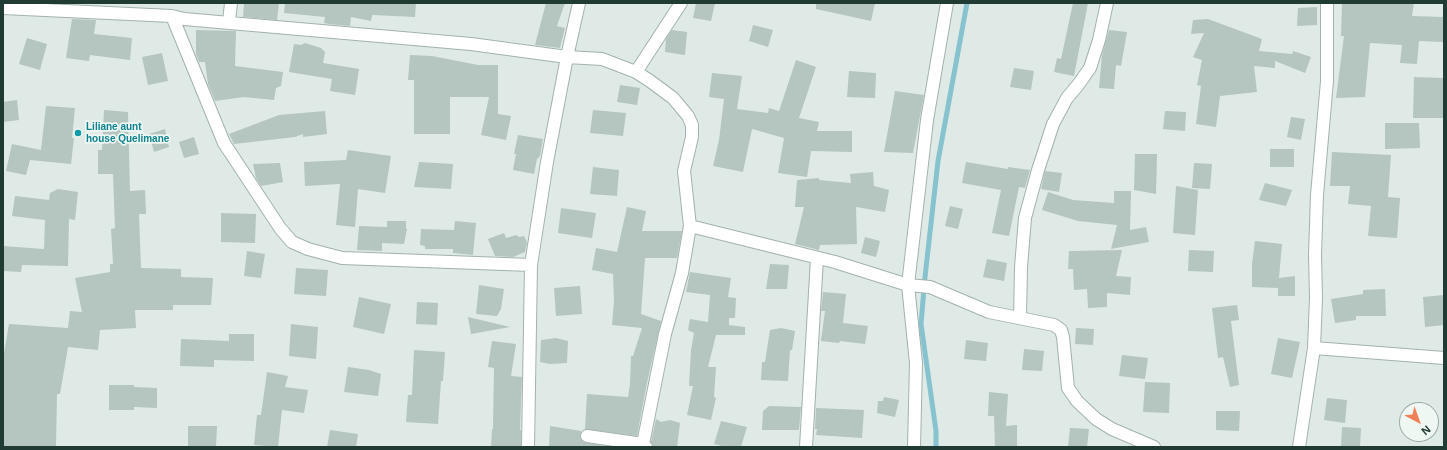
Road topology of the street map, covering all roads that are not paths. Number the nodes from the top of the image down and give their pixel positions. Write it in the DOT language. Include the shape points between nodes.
graph roads {
  1 [pos="231,3"];
  2 [pos="579,3"];
  3 [pos="681,3"];
  4 [pos="947,3"];
  5 [pos="1106,3"];
  6 [pos="1328,3"];
  7 [pos="3,8"];
  8 [pos="172,16"];
  9 [pos="229,22"];
  10 [pos="567,57"];
  11 [pos="636,72"];
  12 [pos="690,226"];
  13 [pos="817,258"];
  14 [pos="531,265"];
  15 [pos="912,286"];
  16 [pos="1020,318"];
  17 [pos="1314,348"];
  18 [pos="1444,358"];
  19 [pos="587,436"];
  20 [pos="645,445"];
  21 [pos="528,447"];
  22 [pos="806,447"];
  23 [pos="914,447"];
  24 [pos="1154,447"];
  25 [pos="1299,447"];
  1 -- 9 [label="street"];
  2 -- 10 [label="street"];
  3 -- 11 [label="street"];
  4 -- 15 [label="street" via="927,120"];
  5 -- 16 [label="street" via="1099,40 1090,68 1067,98 1053,124 1038,170 1026,218 1021,267"];
  6 -- 17 [label="street" via="1327,81 1317,195"];
  7 -- 8 [label="street"];
  8 -- 9 [label="street" via="184,20"];
  8 -- 14 [label="street" via="224,142 280,228 292,242 342,258"];
  9 -- 10 [label="street" via="471,44"];
  10 -- 11 [label="street" via="602,58"];
  10 -- 14 [label="street"];
  11 -- 12 [label="street" via="673,98 692,125 692,137 684,171"];
  12 -- 13 [label="street"];
  12 -- 20 [label="street" via="682,273 665,334"];
  13 -- 15 [label="street"];
  13 -- 22 [label="street"];
  14 -- 21 [label="street"];
  15 -- 16 [label="street" via="930,287 989,312"];
  15 -- 23 [label="street" via="916,363"];
  16 -- 24 [label="street" via="1054,325 1061,330 1068,388 1077,401 1096,419 1112,429"];
  17 -- 18 [label="street"];
  17 -- 25 [label="street"];
  19 -- 20 [label="street"];
}
